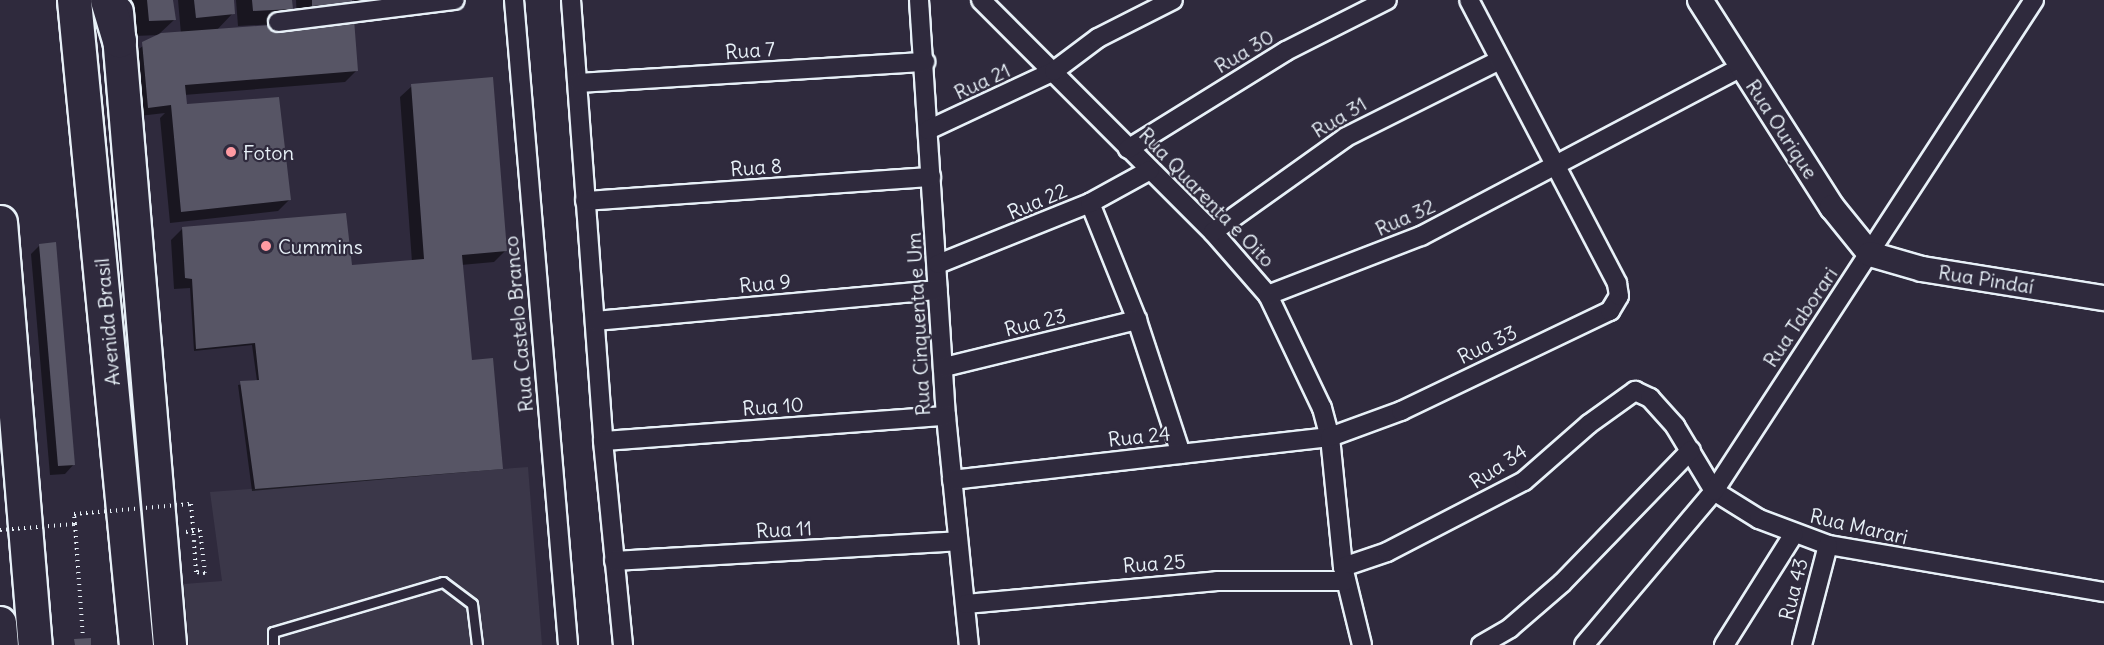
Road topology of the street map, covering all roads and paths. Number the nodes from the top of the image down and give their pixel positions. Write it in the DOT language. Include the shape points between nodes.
graph roads {
  1 [pos="74,0"];
  2 [pos="107,0"];
  3 [pos="116,0"];
  4 [pos="455,0"];
  5 [pos="514,0"];
  6 [pos="571,0"];
  7 [pos="919,0"];
  8 [pos="981,0"];
  9 [pos="1173,0"];
  10 [pos="1387,0"];
  11 [pos="1469,0"];
  12 [pos="1700,0"];
  13 [pos="2034,0"];
  14 [pos="278,22"];
  15 [pos="119,40"];
  16 [pos="1500,60"];
  17 [pos="925,62"];
  18 [pos="1742,67"];
  19 [pos="1054,71"];
  20 [pos="579,83"];
  21 [pos="928,130"];
  22 [pos="1128,148"];
  23 [pos="1555,168"];
  24 [pos="1150,170"];
  25 [pos="931,177"];
  26 [pos="585,201"];
  27 [pos="1090,203"];
  28 [pos="0,222"];
  29 [pos="1213,232"];
  30 [pos="1870,255"];
  31 [pos="938,264"];
  32 [pos="938,290"];
  33 [pos="1268,295"];
  34 [pos="2104,298"];
  35 [pos="1137,320"];
  36 [pos="596,321"];
  37 [pos="944,367"];
  38 [pos="1659,407"];
  39 [pos="946,416"];
  40 [pos="1330,437"];
  41 [pos="603,441"];
  42 [pos="1691,450"];
  43 [pos="1181,454"];
  44 [pos="952,480"];
  45 [pos="1714,491"];
  46 [pos="75,524"];
  47 [pos="0,530"];
  48 [pos="1794,534"];
  49 [pos="957,541"];
  50 [pos="1828,545"];
  51 [pos="162,550"];
  52 [pos="614,561"];
  53 [pos="1345,574"];
  54 [pos="2104,592"];
  55 [pos="966,604"];
  56 [pos="0,623"];
  57 [pos="83,638"];
  58 [pos="2,645"];
  59 [pos="36,645"];
  60 [pos="136,645"];
  61 [pos="170,645"];
  62 [pos="273,645"];
  63 [pos="477,645"];
  64 [pos="568,645"];
  65 [pos="623,645"];
  66 [pos="969,645"];
  67 [pos="1362,645"];
  68 [pos="1481,645"];
  69 [pos="1584,645"];
  70 [pos="1724,645"];
  71 [pos="1802,645"];
  1 -- 60 [label="highway, Avenida Brasil"];
  2 -- 15 [label="highway"];
  3 -- 15 [label="highway, Avenida Brasil"];
  4 -- 14 [label="street"];
  5 -- 64 [label="street, Rua Castelo Branco"];
  6 -- 20 [label="street"];
  7 -- 17 [label="street, Rua Cinquenta e Um"];
  8 -- 19 [label="street, Rua Quarenta e Oito"];
  9 -- 19 [label="street, Rua 21" via="1098,38"];
  10 -- 22 [label="street, Rua 30" via="1286,51"];
  11 -- 16 [label="street"];
  12 -- 18 [label="street, Rua Ourique"];
  13 -- 30 [label="street, Rua Taborari"];
  15 -- 51 [label="highway, Avenida Brasil"];
  16 -- 23 [label="street"];
  16 -- 29 [label="street, Rua 31" via="1346,137"];
  17 -- 20 [label="street, Rua 7"];
  17 -- 21 [label="street, Rua Cinquenta e Um"];
  18 -- 23 [label="street, Rua 32"];
  18 -- 30 [label="street, Rua Ourique" via="1832,207"];
  19 -- 21 [label="street, Rua 21"];
  19 -- 22 [label="street, Rua Quarenta e Oito"];
  20 -- 26 [label="street"];
  21 -- 25 [label="street, Rua Cinquenta e Um"];
  22 -- 24 [label="street, Rua Quarenta e Oito"];
  23 -- 33 [label="street, Rua 32" via="1421,236"];
  23 -- 40 [label="street, Rua 33" via="1606,260 1620,296 1610,311 1401,411"];
  24 -- 27 [label="street, Rua 22"];
  24 -- 29 [label="street, Rua Quarenta e Oito"];
  25 -- 26 [label="street, Rua 8"];
  25 -- 31 [label="street, Rua Cinquenta e Um"];
  26 -- 36 [label="street"];
  27 -- 31 [label="street, Rua 22"];
  27 -- 35 [label="street"];
  28 -- 59 [label="highway"];
  29 -- 33 [label="street, Rua Quarenta e Oito"];
  30 -- 34 [label="street, Rua Pindaí" via="1922,269"];
  30 -- 45 [label="street, Rua Taborari"];
  31 -- 32 [label="street, Rua Cinquenta e Um"];
  32 -- 36 [label="street, Rua 9"];
  32 -- 37 [label="street, Rua Cinquenta e Um"];
  33 -- 40 [label="street, Rua Quarenta e Oito" via="1322,408"];
  35 -- 37 [label="street, Rua 23"];
  35 -- 43 [label="street"];
  36 -- 41 [label="street"];
  37 -- 39 [label="street, Rua Cinquenta e Um"];
  38 -- 42 [label="street, Rua Marari"];
  38 -- 53 [label="street, Rua 34" via="1642,392 1635,391 1589,424 1524,481"];
  39 -- 41 [label="street, Rua 10"];
  39 -- 44 [label="street, Rua Cinquenta e Um"];
  40 -- 43 [label="street, Rua 24"];
  40 -- 53 [label="street, Rua Quarenta e Oito"];
  41 -- 52 [label="street"];
  42 -- 45 [label="street, Rua Marari"];
  42 -- 68 [label="street" via="1562,583 1510,628"];
  43 -- 44 [label="street, Rua 24"];
  44 -- 49 [label="street, Rua Cinquenta e Um"];
  45 -- 48 [label="street, Rua Marari" via="1759,519"];
  45 -- 69 [label="street, Rua Taborari"];
  46 -- 47 [label="path, bridge"];
  46 -- 51 [label="path, bridge" via="74,514 191,504 194,541 196,572 205,573 200,530 182,532 182,548"];
  46 -- 57 [label="path"];
  48 -- 50 [label="street, Rua Marari"];
  48 -- 70 [label="street"];
  49 -- 52 [label="street, Rua 11"];
  49 -- 55 [label="street, Rua Cinquenta e Um"];
  50 -- 54 [label="street, Rua Marari"];
  50 -- 71 [label="street, Rua 43"];
  51 -- 61 [label="highway, Avenida Brasil"];
  52 -- 65 [label="street"];
  53 -- 55 [label="street, Rua 25" via="1217,581"];
  53 -- 67 [label="street, Rua Quarenta e Oito"];
  55 -- 66 [label="street, Rua Cinquenta e Um"];
  56 -- 58 [label="highway"];
  62 -- 63 [label="lane" via="273,632 443,582 472,604"];
}
